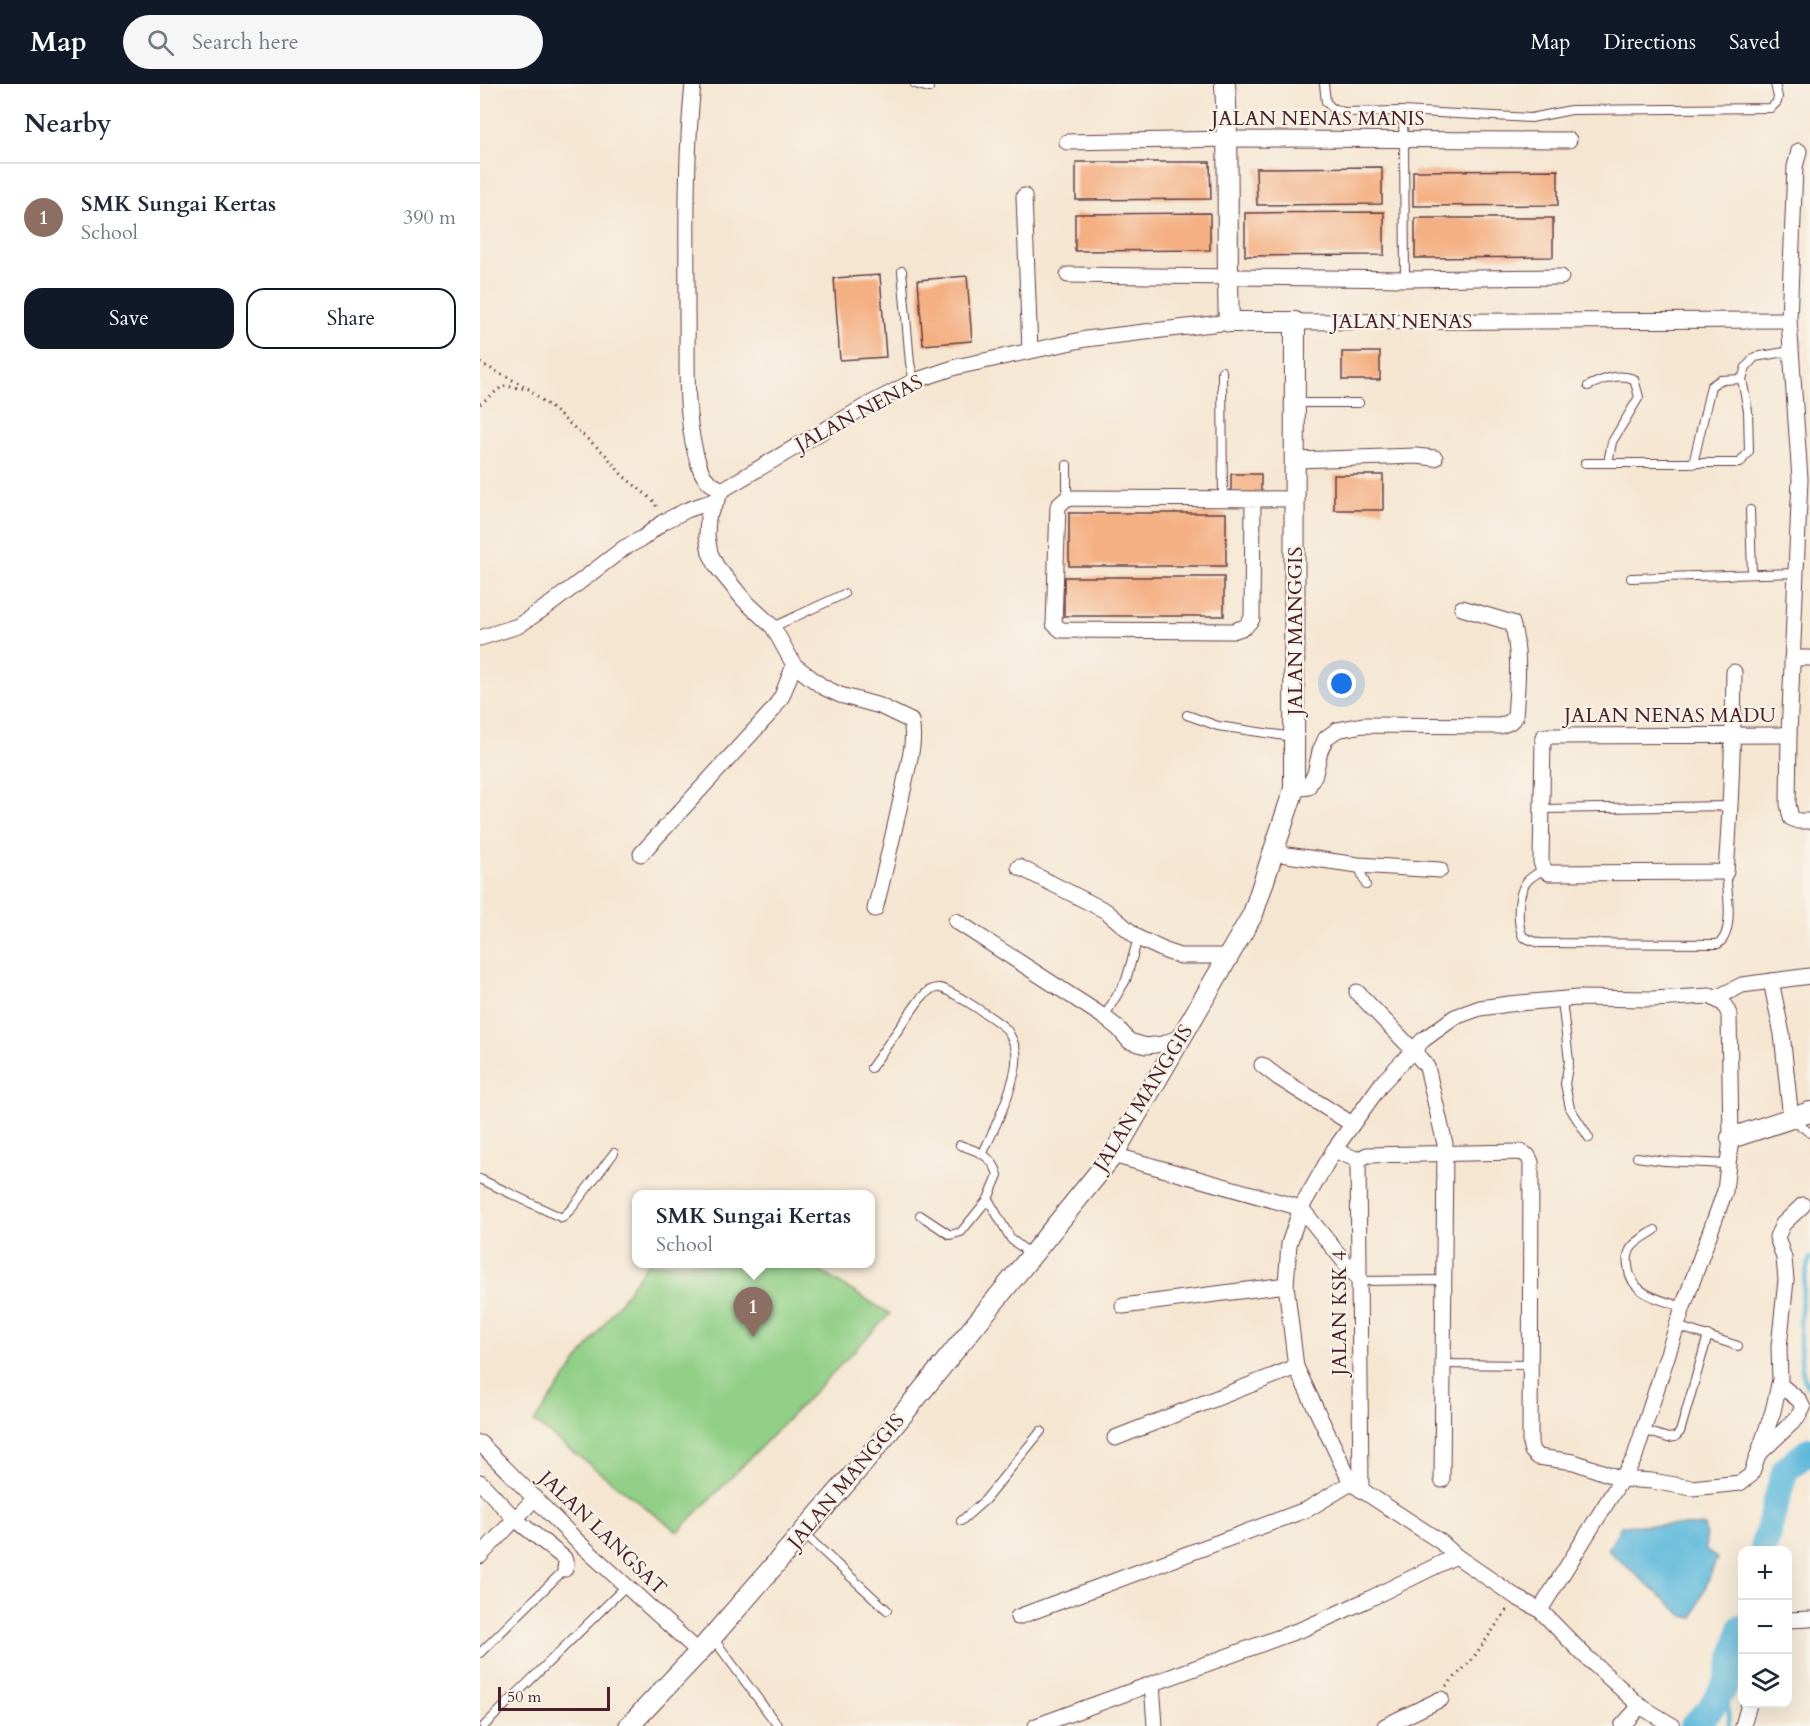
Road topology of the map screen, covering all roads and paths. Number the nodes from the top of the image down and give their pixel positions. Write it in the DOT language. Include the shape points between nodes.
graph roads {
  1 [pos="693,84"];
  2 [pos="915,84"];
  3 [pos="1225,84"];
  4 [pos="1324,84"];
  5 [pos="1775,84"];
  6 [pos="929,88"];
  7 [pos="1402,111"];
  8 [pos="1229,139"];
  9 [pos="1404,139"];
  10 [pos="1569,140"];
  11 [pos="1067,142"];
  12 [pos="1799,151"];
  13 [pos="1024,196"];
  14 [pos="902,271"];
  15 [pos="1068,275"];
  16 [pos="1227,277"];
  17 [pos="1561,277"];
  18 [pos="1405,279"];
  19 [pos="1789,320"];
  20 [pos="1229,322"];
  21 [pos="1295,322"];
  22 [pos="1030,351"];
  23 [pos="1791,351"];
  24 [pos="480,363"];
  25 [pos="1222,371"];
  26 [pos="1742,379"];
  27 [pos="914,381"];
  28 [pos="1588,386"];
  29 [pos="529,389"];
  30 [pos="1296,403"];
  31 [pos="1359,403"];
  32 [pos="480,404"];
  33 [pos="1435,458"];
  34 [pos="1296,460"];
  35 [pos="1585,463"];
  36 [pos="1608,463"];
  37 [pos="1693,464"];
  38 [pos="1067,465"];
  39 [pos="719,495"];
  40 [pos="1067,498"];
  41 [pos="1223,499"];
  42 [pos="1253,499"];
  43 [pos="1296,499"];
  44 [pos="1750,510"];
  45 [pos="657,527"];
  46 [pos="1796,573"];
  47 [pos="1752,574"];
  48 [pos="1630,578"];
  49 [pos="844,594"];
  50 [pos="1462,608"];
  51 [pos="773,627"];
  52 [pos="480,638"];
  53 [pos="1792,658"];
  54 [pos="1810,658"];
  55 [pos="794,665"];
  56 [pos="1734,672"];
  57 [pos="1187,716"];
  58 [pos="1789,735"];
  59 [pos="1733,736"];
  60 [pos="1294,737"];
  61 [pos="1294,789"];
  62 [pos="1730,806"];
  63 [pos="1542,809"];
  64 [pos="1810,821"];
  65 [pos="1273,853"];
  66 [pos="641,854"];
  67 [pos="1358,865"];
  68 [pos="1019,867"];
  69 [pos="1544,869"];
  70 [pos="1440,870"];
  71 [pos="1726,872"];
  72 [pos="1366,885"];
  73 [pos="875,909"];
  74 [pos="956,921"];
  75 [pos="1138,938"];
  76 [pos="1228,956"];
  77 [pos="1810,976"];
  78 [pos="1771,981"];
  79 [pos="1357,992"];
  80 [pos="1716,998"];
  81 [pos="1562,1000"];
  82 [pos="1104,1017"];
  83 [pos="1182,1036"];
  84 [pos="1413,1050"];
  85 [pos="1262,1065"];
  86 [pos="871,1068"];
  87 [pos="1810,1112"];
  88 [pos="1791,1119"];
  89 [pos="1352,1124"];
  90 [pos="1810,1133"];
  91 [pos="1588,1138"];
  92 [pos="1731,1138"];
  93 [pos="960,1145"];
  94 [pos="1334,1150"];
  95 [pos="614,1153"];
  96 [pos="983,1153"];
  97 [pos="1444,1154"];
  98 [pos="1113,1155"];
  99 [pos="1637,1156"];
  100 [pos="1358,1160"];
  101 [pos="1726,1164"];
  102 [pos="480,1179"];
  103 [pos="988,1199"];
  104 [pos="1803,1205"];
  105 [pos="1301,1208"];
  106 [pos="920,1215"];
  107 [pos="1655,1230"];
  108 [pos="1031,1255"];
  109 [pos="1444,1280"];
  110 [pos="1360,1281"];
  111 [pos="1286,1285"];
  112 [pos="1123,1305"];
  113 [pos="1683,1307"];
  114 [pos="1677,1326"];
  115 [pos="1708,1335"];
  116 [pos="1738,1346"];
  117 [pos="1443,1364"];
  118 [pos="1530,1365"];
  119 [pos="1296,1367"];
  120 [pos="1779,1384"];
  121 [pos="1643,1430"];
  122 [pos="1041,1431"];
  123 [pos="1115,1438"];
  124 [pos="480,1443"];
  125 [pos="1759,1453"];
  126 [pos="1622,1479"];
  127 [pos="1442,1480"];
  128 [pos="480,1482"];
  129 [pos="1356,1487"];
  130 [pos="535,1498"];
  131 [pos="515,1519"];
  132 [pos="961,1521"];
  133 [pos="803,1533"];
  134 [pos="480,1556"];
  135 [pos="1456,1556"];
  136 [pos="565,1569"];
  137 [pos="627,1586"];
  138 [pos="1516,1597"];
  139 [pos="887,1610"];
  140 [pos="1540,1610"];
  141 [pos="1018,1617"];
  142 [pos="1810,1619"];
  143 [pos="1792,1620"];
  144 [pos="712,1637"];
  145 [pos="699,1652"];
  146 [pos="480,1653"];
  147 [pos="1152,1684"];
  148 [pos="1441,1699"];
  149 [pos="1646,1708"];
  150 [pos="1748,1708"];
  151 [pos="484,1726"];
  152 [pos="630,1726"];
  153 [pos="778,1726"];
  154 [pos="1036,1726"];
  155 [pos="1155,1726"];
  156 [pos="1385,1726"];
  157 [pos="1622,1726"];
  158 [pos="1672,1726"];
  159 [pos="1743,1726"];
  1 -- 39 [label="street" via="686,208 687,378 700,471"];
  2 -- 6 [label="lane"];
  3 -- 8 [label="street"];
  4 -- 7 [label="lane" via="1326,102 1332,108 1344,112"];
  5 -- 7 [label="lane" via="1778,97 1771,108 1571,110 1531,118"];
  7 -- 9 [label="lane"];
  8 -- 9 [label="street, JALAN NENAS MANIS"];
  8 -- 11 [label="street, JALAN NENAS MANIS"];
  8 -- 16 [label="street"];
  9 -- 10 [label="street, JALAN NENAS MANIS"];
  9 -- 18 [label="lane"];
  12 -- 19 [label="street" via="1795,167"];
  13 -- 22 [label="street"];
  14 -- 27 [label="lane"];
  15 -- 16 [label="street"];
  16 -- 18 [label="street"];
  16 -- 20 [label="street"];
  17 -- 18 [label="street"];
  19 -- 21 [label="street, JALAN NENAS"];
  19 -- 23 [label="street"];
  20 -- 21 [label="street, JALAN NENAS"];
  20 -- 22 [label="street, JALAN NENAS" via="1086,339"];
  21 -- 30 [label="street, JALAN MANGGIS"];
  22 -- 27 [label="street, JALAN NENAS"];
  23 -- 26 [label="lane" via="1755,357"];
  23 -- 46 [label="street" via="1800,479"];
  24 -- 29 [label="path"];
  25 -- 41 [label="lane"];
  26 -- 37 [label="lane" via="1720,380 1711,386"];
  26 -- 37 [label="lane" via="1749,451 1740,463"];
  27 -- 39 [label="street, JALAN NENAS"];
  28 -- 36 [label="lane" via="1625,376 1634,379 1639,397 1612,442"];
  29 -- 32 [label="path" via="503,386"];
  29 -- 45 [label="path" via="655,502"];
  30 -- 31 [label="lane"];
  30 -- 34 [label="street, JALAN MANGGIS"];
  33 -- 34 [label="street"];
  34 -- 43 [label="street, JALAN MANGGIS"];
  35 -- 36 [label="lane"];
  36 -- 37 [label="lane"];
  38 -- 40 [label="lane"];
  39 -- 45 [label="street, JALAN NENAS"];
  39 -- 51 [label="street" via="708,517 707,536 713,560 744,600"];
  40 -- 41 [label="street"];
  40 -- 42 [label="street" via="1058,506 1056,628 1206,633 1233,631 1245,627 1252,619"];
  41 -- 42 [label="street"];
  42 -- 43 [label="street"];
  43 -- 60 [label="street, JALAN MANGGIS"];
  44 -- 47 [label="lane"];
  45 -- 52 [label="street, JALAN NENAS" via="518,626"];
  46 -- 47 [label="lane"];
  46 -- 53 [label="street"];
  47 -- 48 [label="lane"];
  49 -- 51 [label="lane"];
  50 -- 61 [label="street" via="1512,623 1518,662 1515,717 1500,726 1362,725 1337,730 1326,738 1308,787"];
  51 -- 55 [label="street"];
  53 -- 54 [label="street"];
  53 -- 58 [label="street"];
  55 -- 66 [label="street" via="774,710"];
  55 -- 73 [label="street" via="823,687 911,721 911,755"];
  56 -- 59 [label="street"];
  57 -- 60 [label="lane" via="1218,726"];
  58 -- 59 [label="street, JALAN NENAS MADU"];
  58 -- 64 [label="street" via="1789,813 1798,821"];
  59 -- 62 [label="street"];
  59 -- 63 [label="street, JALAN NENAS MADU" via="1543,737"];
  60 -- 61 [label="street, JALAN MANGGIS"];
  61 -- 65 [label="street, JALAN MANGGIS"];
  62 -- 63 [label="lane"];
  62 -- 71 [label="street"];
  63 -- 69 [label="street, JALAN NENAS MADU"];
  65 -- 67 [label="street"];
  65 -- 76 [label="street, JALAN MANGGIS" via="1253,914"];
  67 -- 70 [label="street"];
  67 -- 72 [label="lane"];
  68 -- 75 [label="street" via="1106,911"];
  69 -- 71 [label="street" via="1550,873"];
  69 -- 71 [label="lane" via="1529,879 1520,896 1519,930 1523,937 1539,943 1718,944 1728,930"];
  74 -- 82 [label="street"];
  75 -- 76 [label="street" via="1180,956"];
  75 -- 82 [label="lane" via="1126,980"];
  76 -- 83 [label="street, JALAN MANGGIS"];
  77 -- 78 [label="street"];
  78 -- 80 [label="street" via="1742,985"];
  78 -- 88 [label="street" via="1782,1034"];
  79 -- 84 [label="street"];
  80 -- 81 [label="street"];
  80 -- 92 [label="street" via="1728,1014"];
  81 -- 84 [label="street" via="1480,1008 1455,1017"];
  81 -- 91 [label="lane" via="1569,1061 1565,1084 1570,1108"];
  82 -- 83 [label="street" via="1129,1041 1146,1046"];
  83 -- 98 [label="street, JALAN MANGGIS"];
  84 -- 89 [label="street"];
  84 -- 97 [label="street" via="1427,1067"];
  85 -- 89 [label="street"];
  86 -- 96 [label="lane" via="930,990 941,988 991,1018 1007,1031 1016,1050 1016,1063 1004,1107"];
  87 -- 88 [label="street"];
  88 -- 90 [label="lane"];
  88 -- 92 [label="street"];
  89 -- 94 [label="street"];
  92 -- 101 [label="street"];
  93 -- 96 [label="lane"];
  94 -- 100 [label="street"];
  94 -- 105 [label="street"];
  95 -- 102 [label="lane" via="562,1218"];
  96 -- 103 [label="lane" via="998,1175"];
  97 -- 100 [label="street" via="1367,1155"];
  97 -- 109 [label="street"];
  97 -- 118 [label="street" via="1521,1152 1531,1162"];
  98 -- 105 [label="street"];
  98 -- 108 [label="street, JALAN MANGGIS"];
  99 -- 101 [label="lane"];
  100 -- 110 [label="street, JALAN KSK 4"];
  101 -- 113 [label="street" via="1725,1191"];
  103 -- 106 [label="lane" via="955,1235"];
  103 -- 108 [label="lane" via="1011,1239"];
  104 -- 120 [label="street" via="1783,1224 1777,1237 1786,1280"];
  105 -- 110 [label="street"];
  105 -- 111 [label="street" via="1289,1244"];
  107 -- 113 [label="lane" via="1632,1246 1627,1259 1628,1273 1644,1294"];
  108 -- 133 [label="street, JALAN MANGGIS"];
  109 -- 110 [label="lane"];
  109 -- 117 [label="street"];
  110 -- 129 [label="street, JALAN KSK 4"];
  111 -- 112 [label="street"];
  111 -- 119 [label="street"];
  113 -- 114 [label="street"];
  114 -- 115 [label="lane"];
  114 -- 121 [label="street"];
  115 -- 116 [label="lane"];
  115 -- 121 [label="lane" via="1680,1432 1668,1438"];
  117 -- 118 [label="lane"];
  117 -- 127 [label="street"];
  118 -- 126 [label="street" via="1532,1451 1538,1457 1574,1462"];
  119 -- 123 [label="street"];
  119 -- 129 [label="street"];
  120 -- 125 [label="street"];
  120 -- 125 [label="street" via="1803,1408"];
  121 -- 126 [label="street" via="1634,1459"];
  122 -- 132 [label="lane" via="985,1500"];
  124 -- 130 [label="street, JALAN LANGSAT"];
  125 -- 126 [label="street" via="1751,1475 1740,1483 1692,1488"];
  126 -- 140 [label="street"];
  128 -- 131 [label="street"];
  129 -- 135 [label="street" via="1441,1542"];
  129 -- 141 [label="street" via="1308,1509"];
  130 -- 131 [label="street"];
  130 -- 137 [label="street, JALAN LANGSAT"];
  131 -- 134 [label="street"];
  131 -- 136 [label="street" via="564,1558"];
  133 -- 139 [label="lane"];
  133 -- 144 [label="street, JALAN MANGGIS"];
  135 -- 138 [label="street"];
  135 -- 147 [label="street" via="1305,1628"];
  136 -- 146 [label="lane"];
  137 -- 145 [label="street, JALAN LANGSAT"];
  137 -- 151 [label="lane"];
  138 -- 140 [label="street"];
  138 -- 148 [label="path" via="1471,1661 1446,1685"];
  140 -- 149 [label="street" via="1582,1653"];
  142 -- 143 [label="street"];
  144 -- 145 [label="street, JALAN MANGGIS"];
  144 -- 153 [label="lane"];
  145 -- 152 [label="street, JALAN MANGGIS"];
  147 -- 154 [label="street"];
  147 -- 155 [label="street"];
  148 -- 156 [label="street"];
  149 -- 157 [label="street"];
  149 -- 158 [label="street"];
  150 -- 159 [label="street"];
}
